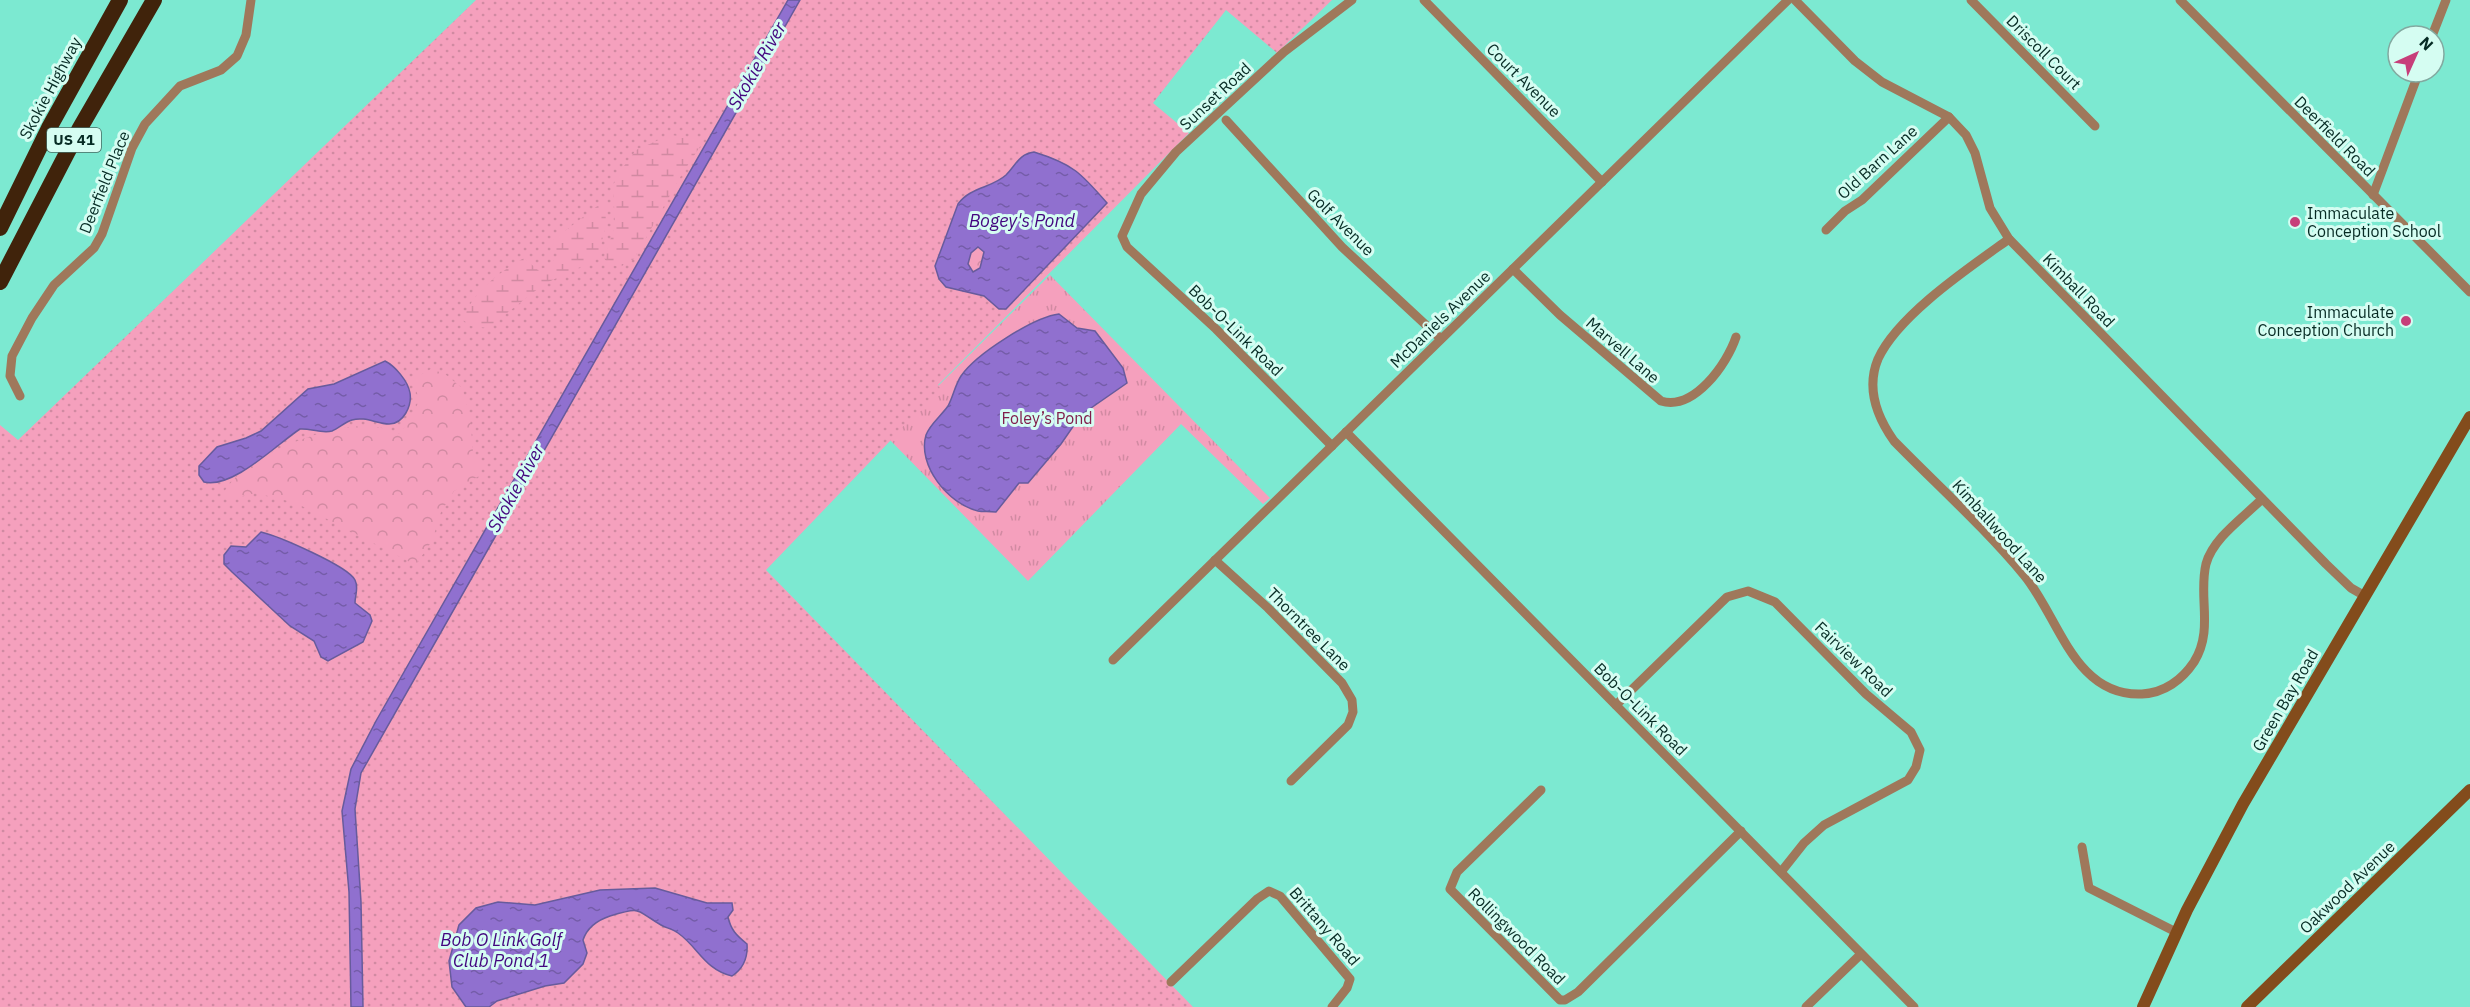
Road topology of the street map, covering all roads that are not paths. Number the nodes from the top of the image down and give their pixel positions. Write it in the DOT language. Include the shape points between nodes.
graph roads {
  1 [pos="120,0"];
  2 [pos="154,0"];
  3 [pos="251,0"];
  4 [pos="1352,0"];
  5 [pos="1424,0"];
  6 [pos="1788,0"];
  7 [pos="1795,0"];
  8 [pos="1971,0"];
  9 [pos="2180,0"];
  10 [pos="2446,0"];
  11 [pos="2437,24"];
  12 [pos="2415,84"];
  13 [pos="1949,117"];
  14 [pos="1226,120"];
  15 [pos="2095,126"];
  16 [pos="1602,182"];
  17 [pos="2373,195"];
  18 [pos="0,228"];
  19 [pos="1826,230"];
  20 [pos="1122,236"];
  21 [pos="2009,239"];
  22 [pos="1513,269"];
  23 [pos="0,282"];
  24 [pos="2470,292"];
  25 [pos="1736,337"];
  26 [pos="1441,339"];
  27 [pos="20,396"];
  28 [pos="2470,417"];
  29 [pos="1346,432"];
  30 [pos="1332,446"];
  31 [pos="2262,499"];
  32 [pos="1215,560"];
  33 [pos="2366,596"];
  34 [pos="1113,660"];
  35 [pos="1616,705"];
  36 [pos="1291,782"];
  37 [pos="1541,790"];
  38 [pos="2470,790"];
  39 [pos="1741,831"];
  40 [pos="2082,847"];
  41 [pos="1781,872"];
  42 [pos="2176,932"];
  43 [pos="1861,954"];
  44 [pos="1171,982"];
  45 [pos="1332,1007"];
  46 [pos="1806,1007"];
  47 [pos="1914,1007"];
  48 [pos="2143,1007"];
  49 [pos="2247,1007"];
  1 -- 18 [label="highway, Skokie Highway / US 41" via="49,128"];
  2 -- 23 [label="highway, US 41" via="80,128"];
  3 -- 27 [label="street, Deerfield Place" via="246,35 237,56 221,70 180,86 138,135 102,234 94,248 54,285 12,356 10,376"];
  4 -- 20 [label="street, Sunset Road" via="1284,52 1176,152 1141,194"];
  5 -- 16 [label="street, Court Avenue"];
  6 -- 16 [label="street, McDaniels Avenue"];
  7 -- 13 [label="street, Kimball Road" via="1855,61 1882,82"];
  8 -- 15 [label="street, Driscoll Court"];
  9 -- 17 [label="street, Deerfield Road"];
  10 -- 11 [label="street"];
  12 -- 17 [label="street"];
  13 -- 19 [label="street, Old Barn Lane"];
  13 -- 21 [label="street, Kimball Road" via="1976,153 1990,208"];
  14 -- 26 [label="street, Golf Avenue" via="1342,247"];
  16 -- 22 [label="street, McDaniels Avenue"];
  17 -- 24 [label="street, Deerfield Road"];
  20 -- 30 [label="street, Bob-O-Link Road" via="1127,248 1216,329"];
  21 -- 31 [label="street, Kimball Road"];
  21 -- 31 [label="street, Kimballwood Lane" via="1933,297 1891,339 1875,369 1875,405 1881,423 1894,441 2024,575 2091,677 2119,691 2137,694 2169,687 2182,677 2194,662 2205,635 2205,573 2211,552"];
  22 -- 25 [label="street, Marvell Lane" via="1560,315 1661,401 1676,403 1691,397 1722,367"];
  22 -- 26 [label="street, McDaniels Avenue"];
  26 -- 29 [label="street, McDaniels Avenue"];
  28 -- 33 [label="main road, Green Bay Road"];
  29 -- 30 [label="street, McDaniels Avenue"];
  29 -- 35 [label="street, Bob-O-Link Road"];
  30 -- 32 [label="street, McDaniels Avenue"];
  31 -- 33 [label="street, Kimball Road" via="2351,588"];
  32 -- 34 [label="street, McDaniels Avenue"];
  32 -- 36 [label="street, Thorntree Lane" via="1349,691 1353,712 1348,725"];
  33 -- 42 [label="main road, Green Bay Road" via="2243,804"];
  35 -- 39 [label="street, Bob-O-Link Road"];
  35 -- 41 [label="street, Fairview Road" via="1727,597 1748,591 1775,602 1866,694 1911,732 1919,758 1908,780 1824,825"];
  37 -- 39 [label="street, Rollingwood Road" via="1457,872 1450,889 1560,1000 1578,992"];
  38 -- 49 [label="main road, Oakwood Avenue"];
  39 -- 41 [label="street, Bob-O-Link Road"];
  40 -- 42 [label="street" via="2089,888"];
  41 -- 43 [label="street, Bob-O-Link Road"];
  42 -- 48 [label="main road, Green Bay Road"];
  43 -- 46 [label="street"];
  43 -- 47 [label="street, Bob-O-Link Road"];
  44 -- 45 [label="street, Brittany Road" via="1257,898 1269,891 1280,896 1350,979"];
}
